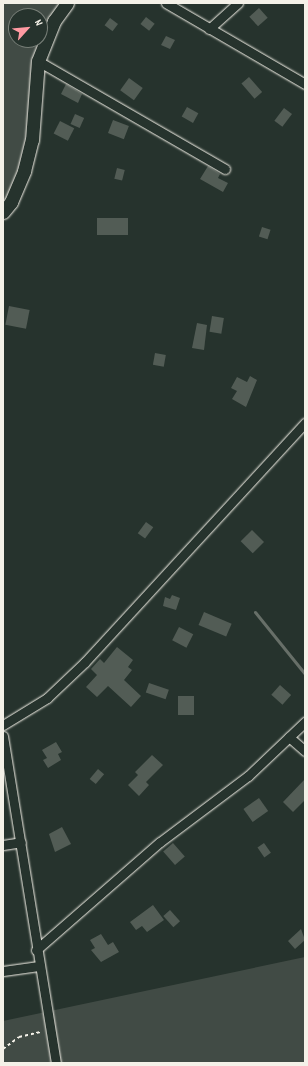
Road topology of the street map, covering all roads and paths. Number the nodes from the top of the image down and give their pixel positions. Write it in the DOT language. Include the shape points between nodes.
graph roads {
  1 [pos="67,3"];
  2 [pos="166,3"];
  3 [pos="238,3"];
  4 [pos="209,29"];
  5 [pos="38,61"];
  6 [pos="305,84"];
  7 [pos="225,169"];
  8 [pos="3,212"];
  9 [pos="305,423"];
  10 [pos="305,722"];
  11 [pos="3,725"];
  12 [pos="3,736"];
  13 [pos="289,737"];
  14 [pos="305,751"];
  15 [pos="22,842"];
  16 [pos="3,845"];
  17 [pos="36,950"];
  18 [pos="39,966"];
  19 [pos="3,971"];
  20 [pos="50,1030"];
  21 [pos="3,1049"];
  22 [pos="56,1063"];
  1 -- 5 [label="main road" via="54,21"];
  2 -- 4 [label="street"];
  3 -- 4 [label="street"];
  4 -- 6 [label="street"];
  5 -- 7 [label="street"];
  5 -- 8 [label="main road" via="32,140 24,171"];
  9 -- 11 [label="street" via="85,662 47,698"];
  10 -- 13 [label="street"];
  12 -- 15 [label="street"];
  13 -- 14 [label="street"];
  13 -- 17 [label="street" via="248,776 160,842"];
  15 -- 16 [label="street"];
  15 -- 17 [label="street"];
  17 -- 18 [label="street"];
  18 -- 19 [label="street"];
  18 -- 20 [label="street"];
  20 -- 21 [label="path" via="19,1037"];
  20 -- 22 [label="street"];
}
